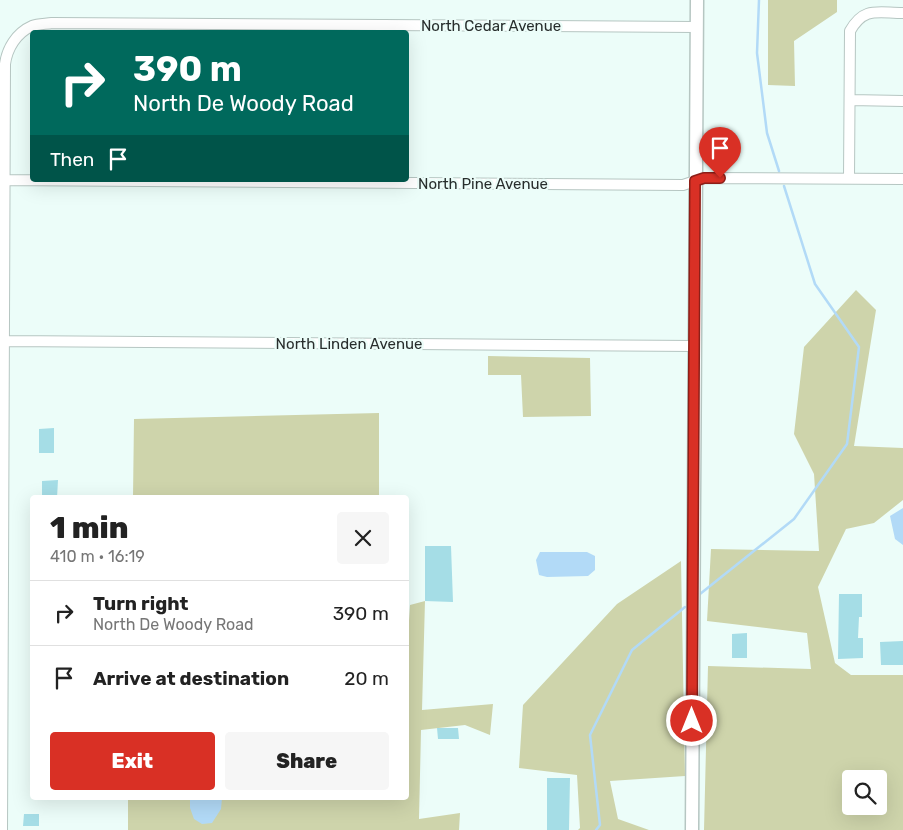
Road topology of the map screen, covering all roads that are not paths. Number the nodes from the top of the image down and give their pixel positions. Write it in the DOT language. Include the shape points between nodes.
graph roads {
  1 [pos="697,0"];
  2 [pos="903,12"];
  3 [pos="696,26"];
  4 [pos="850,100"];
  5 [pos="903,101"];
  6 [pos="849,178"];
  7 [pos="903,179"];
  8 [pos="2,180"];
  9 [pos="30,180"];
  10 [pos="695,181"];
  11 [pos="274,182"];
  12 [pos="4,341"];
  13 [pos="694,346"];
  14 [pos="2,830"];
  15 [pos="692,830"];
  1 -- 3 [label="street"];
  2 -- 4 [label="street" via="866,13 857,19 850,31"];
  3 -- 8 [label="street, North Cedar Avenue" via="33,26 19,36 6,54"];
  3 -- 10 [label="street"];
  4 -- 5 [label="street"];
  4 -- 6 [label="street"];
  6 -- 7 [label="street, North Pine Avenue"];
  6 -- 10 [label="street, North Pine Avenue" via="704,178"];
  8 -- 9 [label="street, North Pine Avenue"];
  8 -- 12 [label="street"];
  10 -- 11 [label="street, North Pine Avenue" via="683,185"];
  10 -- 13 [label="street"];
  12 -- 13 [label="street, North Linden Avenue"];
  12 -- 14 [label="street"];
  13 -- 15 [label="street"];
}
